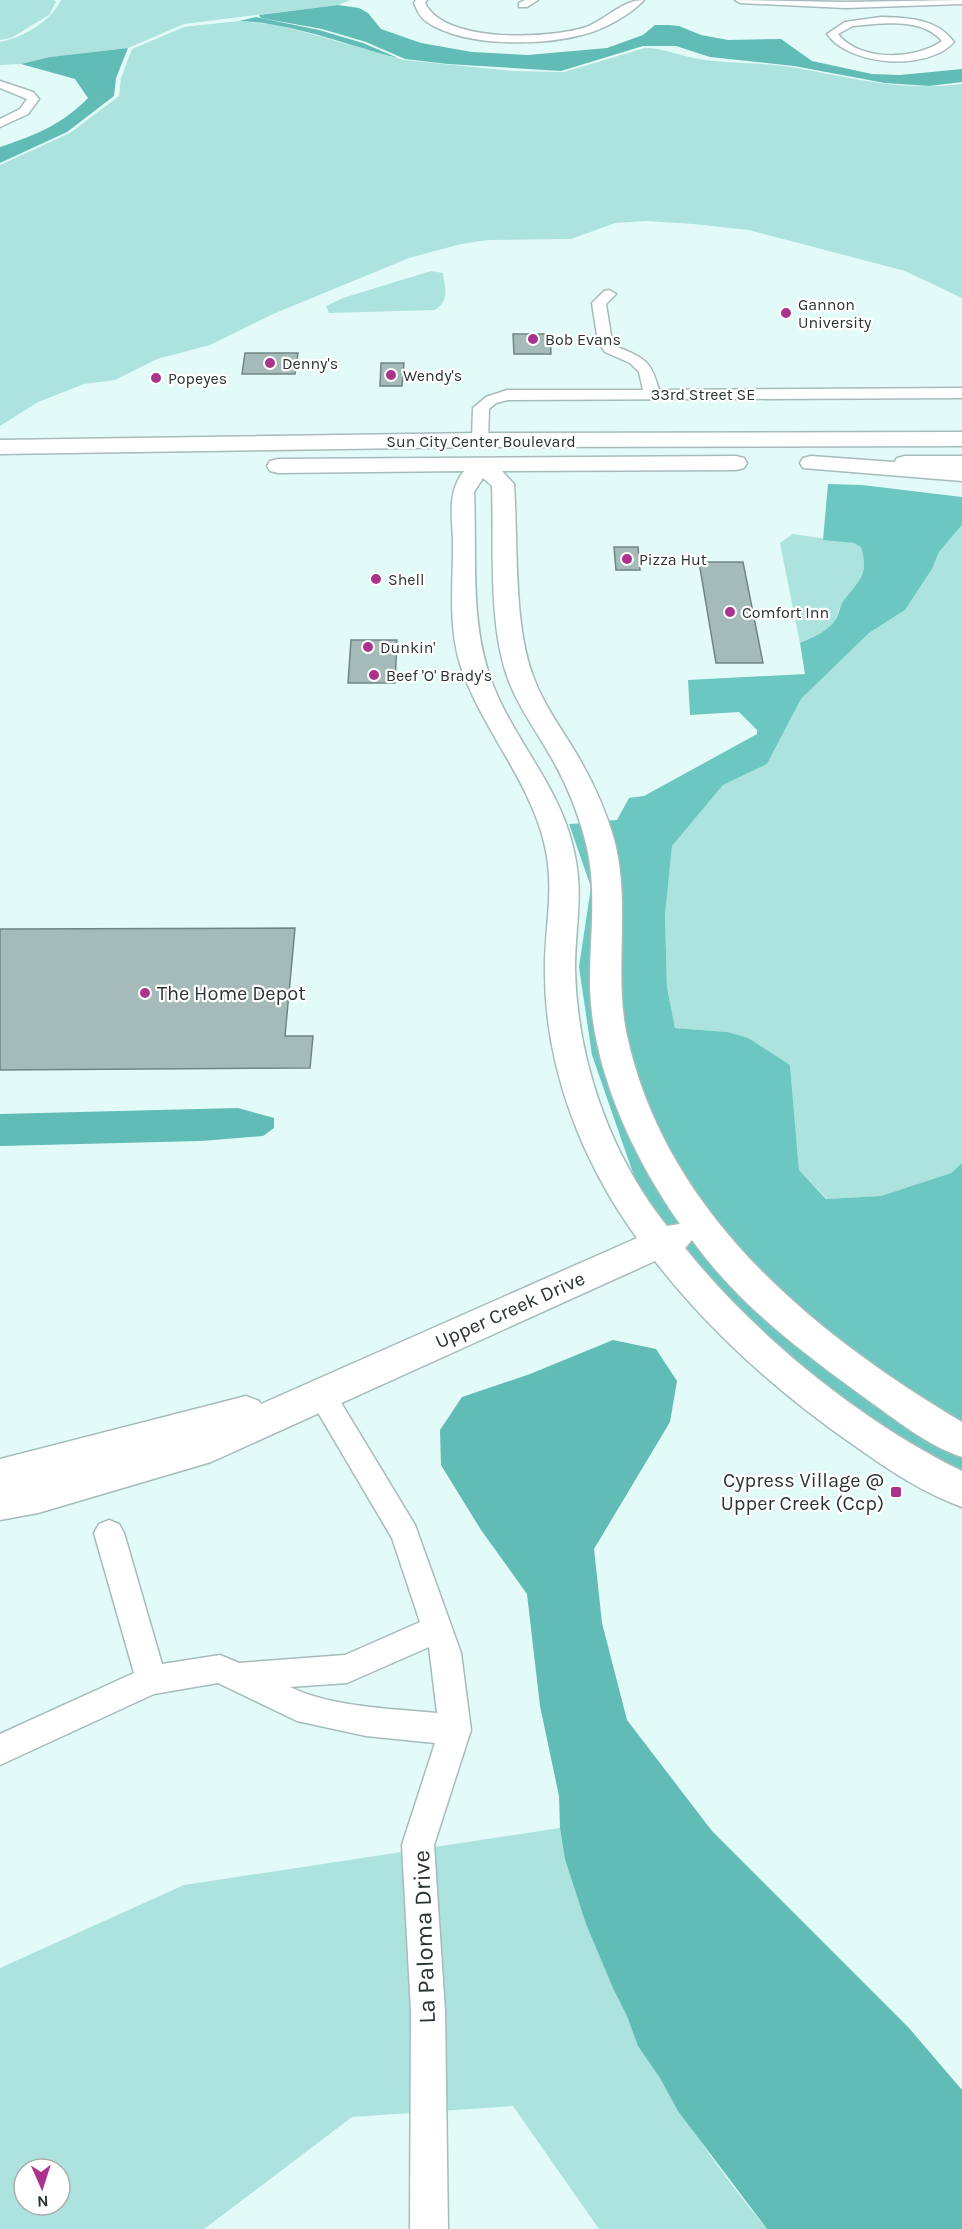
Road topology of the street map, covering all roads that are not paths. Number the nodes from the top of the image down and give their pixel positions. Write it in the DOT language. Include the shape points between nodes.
graph roads {
  1 [pos="422,0"];
  2 [pos="639,0"];
  3 [pos="962,1"];
  4 [pos="845,2"];
  5 [pos="744,3"];
  6 [pos="871,4"];
  7 [pos="881,20"];
  8 [pos="0,84"];
  9 [pos="0,123"];
  10 [pos="609,294"];
  11 [pos="962,393"];
  12 [pos="652,394"];
  13 [pos="962,439"];
  14 [pos="271,444"];
  15 [pos="0,447"];
  16 [pos="481,452"];
  17 [pos="753,463"];
  18 [pos="788,463"];
  19 [pos="811,463"];
  20 [pos="962,463"];
  21 [pos="0,466"];
  22 [pos="252,466"];
  23 [pos="962,474"];
  24 [pos="700,1226"];
  25 [pos="658,1244"];
  26 [pos="321,1394"];
  27 [pos="962,1442"];
  28 [pos="0,1476"];
  29 [pos="962,1490"];
  30 [pos="0,1503"];
  31 [pos="109,1533"];
  32 [pos="438,1629"];
  33 [pos="238,1677"];
  34 [pos="152,1680"];
  35 [pos="454,1730"];
  36 [pos="0,1750"];
  37 [pos="429,2229"];
  1 -- 2 [label="street" via="419,3 430,20 446,27 523,39 587,30"];
  3 -- 6 [label="street"];
  4 -- 5 [label="street"];
  4 -- 6 [label="street"];
  6 -- 7 [label="street"];
  7 -- 7 [label="street" via="857,22 832,34 836,43 850,50 891,57 924,55 941,50 948,42 944,34 928,26"];
  8 -- 9 [label="street" via="33,99 24,112"];
  10 -- 12 [label="street" via="599,303 605,342 646,370"];
  11 -- 12 [label="street, 33rd Street SE"];
  12 -- 16 [label="street, 33rd Street SE" via="507,395 491,400 480,408"];
  13 -- 16 [label="main road, Sun City Center Boulevard"];
  14 -- 15 [label="main road, Sun City Center Boulevard"];
  14 -- 16 [label="main road, Sun City Center Boulevard"];
  14 -- 21 [label="main road" via="211,454 25,456"];
  16 -- 17 [label="main road, Sun City Center Boulevard"];
  16 -- 22 [label="main road, Sun City Center Boulevard"];
  16 -- 24 [label="main road" via="503,484 506,595 516,664 589,804 603,855 607,902 604,972 610,1031 624,1083 660,1163"];
  16 -- 25 [label="main road" via="463,492 466,628 473,665 490,706 539,790 558,838 565,875 561,1001 574,1075 590,1126"];
  18 -- 19 [label="main road"];
  19 -- 20 [label="main road"];
  19 -- 23 [label="main road"];
  24 -- 25 [label="main road, Upper Creek Drive"];
  24 -- 27 [label="main road" via="761,1295 823,1347"];
  25 -- 26 [label="main road, Upper Creek Drive"];
  25 -- 29 [label="main road" via="741,1334 805,1389 900,1456"];
  26 -- 28 [label="main road, Upper Creek Drive"];
  26 -- 30 [label="main road, Upper Creek Drive" via="197,1451"];
  26 -- 32 [label="street, La Paloma Drive" via="405,1534"];
  31 -- 34 [label="street"];
  32 -- 33 [label="street" via="347,1669"];
  32 -- 35 [label="street, La Paloma Drive" via="446,1653"];
  33 -- 34 [label="street" via="220,1669"];
  33 -- 35 [label="street" via="297,1706 366,1720"];
  34 -- 36 [label="street"];
  35 -- 37 [label="street, La Paloma Drive" via="418,1845 428,2011"];
}
